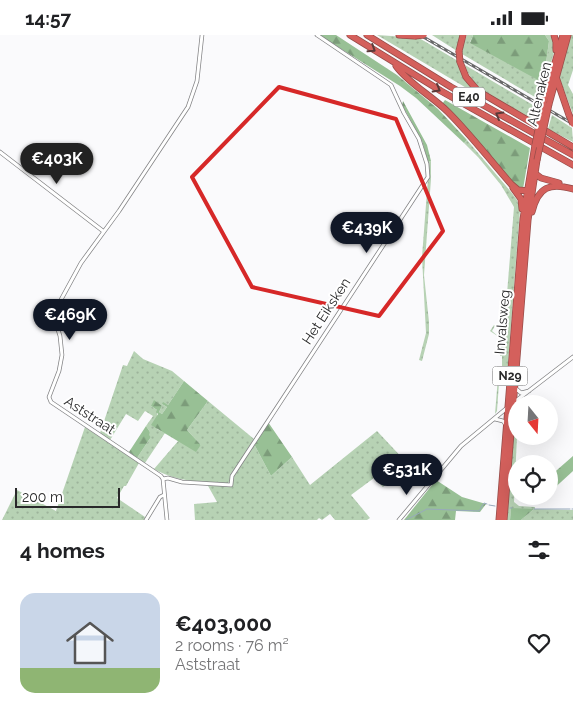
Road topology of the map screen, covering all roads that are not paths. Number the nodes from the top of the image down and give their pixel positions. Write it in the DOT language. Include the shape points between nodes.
graph roads {
  1 [pos="202,35"];
  2 [pos="317,35"];
  3 [pos="350,35"];
  4 [pos="367,35"];
  5 [pos="399,35"];
  6 [pos="424,35"];
  7 [pos="463,35"];
  8 [pos="554,35"];
  9 [pos="563,35"];
  10 [pos="568,35"];
  11 [pos="415,36"];
  12 [pos="556,55"];
  13 [pos="395,64"];
  14 [pos="556,77"];
  15 [pos="547,102"];
  16 [pos="573,124"];
  17 [pos="573,147"];
  18 [pos="0,152"];
  19 [pos="573,155"];
  20 [pos="535,159"];
  21 [pos="573,165"];
  22 [pos="531,168"];
  23 [pos="535,174"];
  24 [pos="511,184"];
  25 [pos="571,189"];
  26 [pos="530,190"];
  27 [pos="523,219"];
  28 [pos="528,226"];
  29 [pos="103,231"];
  30 [pos="573,357"];
  31 [pos="514,387"];
  32 [pos="529,391"];
  33 [pos="511,395"];
  34 [pos="512,395"];
  35 [pos="524,395"];
  36 [pos="508,407"];
  37 [pos="508,415"];
  38 [pos="494,419"];
  39 [pos="506,425"];
  40 [pos="508,443"];
  41 [pos="163,479"];
  42 [pos="164,495"];
  43 [pos="146,520"];
  44 [pos="167,520"];
  45 [pos="399,520"];
  46 [pos="499,520"];
  47 [pos="504,520"];
  1 -- 29 [label="street, Aststraat" via="197,81 188,107"];
  2 -- 41 [label="street, Het Eiksken" via="391,85 419,139 428,177 232,476 231,485"];
  3 -- 13 [label="highway, E40, one-way"];
  19 -- 4 [label="highway, E40, one-way"];
  5 -- 11 [label="highway"];
  6 -- 11 [label="highway, bridge"];
  7 -- 17 [label="highway, bridge" via="460,62 466,77 478,91"];
  8 -- 12 [label="highway"];
  9 -- 12 [label="highway, Altenaken / N29"];
  10 -- 14 [label="highway, Altenaken / N29"];
  12 -- 15 [label="highway, Altenaken / N29"];
  13 -- 21 [label="highway, E40, one-way"];
  13 -- 24 [label="highway" via="401,73 448,112"];
  14 -- 15 [label="highway, Altenaken / N29"];
  14 -- 16 [label="highway, bridge"];
  15 -- 20 [label="highway, Altenaken / N29, bridge"];
  18 -- 29 [label="street"];
  20 -- 22 [label="highway, Invalsweg / N29"];
  20 -- 23 [label="highway, Invalsweg / N29"];
  22 -- 23 [label="highway"];
  22 -- 26 [label="highway, Invalsweg / N29"];
  23 -- 25 [label="highway"];
  23 -- 26 [label="highway, Invalsweg / N29"];
  24 -- 26 [label="highway" via="518,190"];
  24 -- 27 [label="highway" via="520,199"];
  25 -- 28 [label="highway" via="557,185 544,190 536,200"];
  26 -- 27 [label="highway, Invalsweg / N29"];
  26 -- 28 [label="highway, Invalsweg / N29"];
  27 -- 33 [label="highway, Invalsweg / N29"];
  28 -- 31 [label="highway, Invalsweg / N29"];
  29 -- 41 [label="street, Aststraat" via="81,263 55,313 62,355 49,397 55,406"];
  30 -- 32 [label="street"];
  31 -- 32 [label="street" via="521,393"];
  31 -- 34 [label="highway, Invalsweg / N29"];
  32 -- 35 [label="street"];
  36 -- 38 [label="street"];
  37 -- 39 [label="highway, Invalsweg / N29"];
  38 -- 39 [label="street"];
  38 -- 45 [label="street" via="461,446"];
  39 -- 46 [label="highway, Invalsweg / N29"];
  40 -- 47 [label="highway, Invalsweg / N29"];
  41 -- 42 [label="street"];
  42 -- 43 [label="street"];
  42 -- 44 [label="street"];
}
